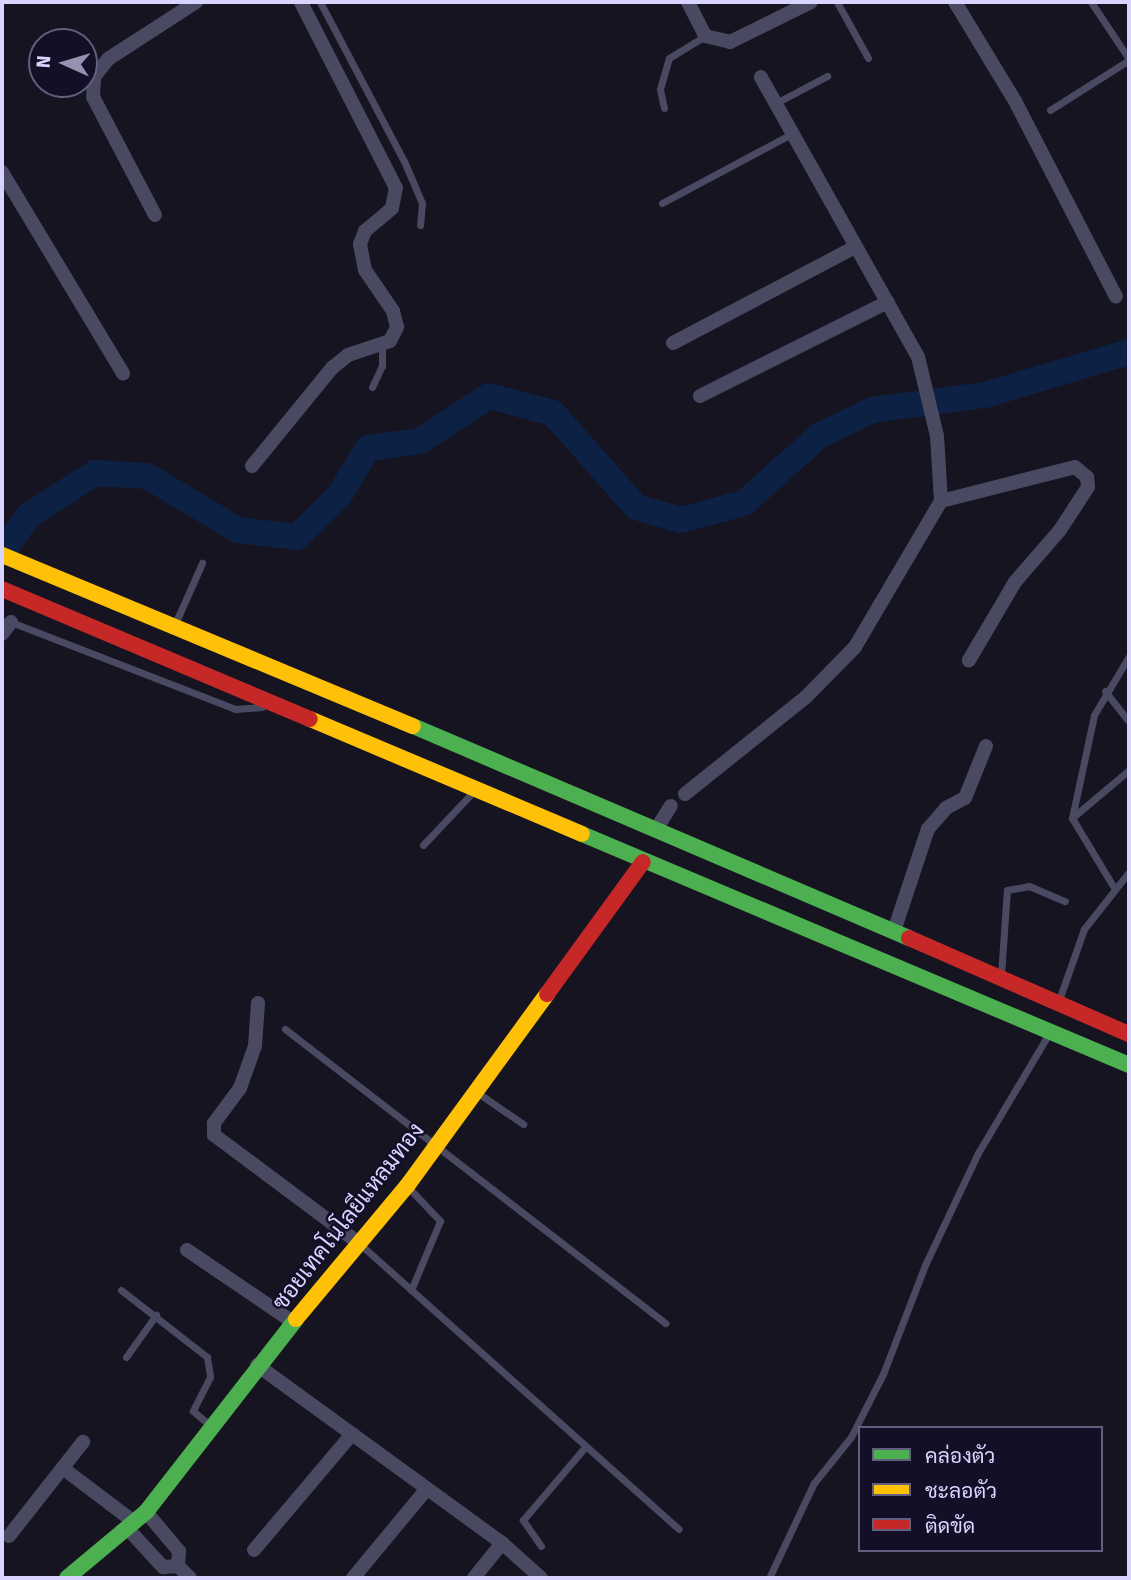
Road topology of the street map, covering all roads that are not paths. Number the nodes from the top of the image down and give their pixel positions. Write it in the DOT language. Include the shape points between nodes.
graph roads {
  1 [pos="196,2"];
  2 [pos="301,2"];
  3 [pos="320,2"];
  4 [pos="688,2"];
  5 [pos="811,2"];
  6 [pos="837,2"];
  7 [pos="955,2"];
  8 [pos="1091,2"];
  9 [pos="705,36"];
  10 [pos="868,58"];
  11 [pos="1129,59"];
  12 [pos="827,76"];
  13 [pos="761,77"];
  14 [pos="776,103"];
  15 [pos="664,108"];
  16 [pos="1050,110"];
  17 [pos="793,133"];
  18 [pos="2,172"];
  19 [pos="662,203"];
  20 [pos="155,215"];
  21 [pos="420,225"];
  22 [pos="855,247"];
  23 [pos="1116,297"];
  24 [pos="888,303"];
  25 [pos="673,343"];
  26 [pos="382,344"];
  27 [pos="123,373"];
  28 [pos="372,387"];
  29 [pos="700,396"];
  30 [pos="251,466"];
  31 [pos="941,501"];
  32 [pos="2,555"];
  33 [pos="202,563"];
  34 [pos="2,590"];
  35 [pos="11,622"];
  36 [pos="173,628"];
  37 [pos="2,634"];
  38 [pos="1129,656"];
  39 [pos="969,660"];
  40 [pos="1105,691"];
  41 [pos="270,707"];
  42 [pos="1129,722"];
  43 [pos="986,746"];
  44 [pos="1129,770"];
  45 [pos="474,792"];
  46 [pos="685,794"];
  47 [pos="671,806"];
  48 [pos="1072,818"];
  49 [pos="657,828"];
  50 [pos="423,845"];
  51 [pos="643,862"];
  52 [pos="1129,872"];
  53 [pos="1113,886"];
  54 [pos="1065,901"];
  55 [pos="894,931"];
  56 [pos="1001,979"];
  57 [pos="258,1003"];
  58 [pos="1057,1004"];
  59 [pos="285,1029"];
  60 [pos="1050,1032"];
  61 [pos="1129,1034"];
  62 [pos="1129,1065"];
  63 [pos="474,1090"];
  64 [pos="523,1124"];
  65 [pos="436,1142"];
  66 [pos="407,1186"];
  67 [pos="360,1244"];
  68 [pos="187,1250"];
  69 [pos="121,1290"];
  70 [pos="411,1290"];
  71 [pos="156,1315"];
  72 [pos="293,1322"];
  73 [pos="666,1323"];
  74 [pos="126,1357"];
  75 [pos="257,1365"];
  76 [pos="211,1426"];
  77 [pos="352,1434"];
  78 [pos="83,1442"];
  79 [pos="586,1446"];
  80 [pos="64,1469"];
  81 [pos="425,1491"];
  82 [pos="136,1521"];
  83 [pos="679,1529"];
  84 [pos="9,1536"];
  85 [pos="502,1543"];
  86 [pos="541,1546"];
  87 [pos="254,1550"];
  88 [pos="186,1575"];
  89 [pos="66,1578"];
  90 [pos="353,1578"];
  91 [pos="474,1578"];
  92 [pos="541,1578"];
  93 [pos="769,1578"];
  1 -- 20 [label="street" via="108,59 94,77 93,97"];
  2 -- 26 [label="street" via="396,188 392,208 365,231 360,244 365,270 393,310 397,327"];
  3 -- 21 [label="lane" via="404,161 422,203"];
  4 -- 9 [label="street"];
  5 -- 9 [label="street" via="730,42"];
  6 -- 10 [label="lane"];
  7 -- 23 [label="street" via="1015,101"];
  8 -- 11 [label="lane"];
  9 -- 15 [label="lane" via="669,58 660,89"];
  11 -- 16 [label="lane"];
  12 -- 14 [label="lane"];
  13 -- 14 [label="street"];
  14 -- 17 [label="street"];
  17 -- 19 [label="lane"];
  17 -- 22 [label="street"];
  18 -- 27 [label="street"];
  22 -- 24 [label="street"];
  22 -- 25 [label="street"];
  24 -- 29 [label="street"];
  24 -- 31 [label="street" via="928,385"];
  26 -- 28 [label="lane" via="382,366"];
  26 -- 30 [label="street" via="348,355 332,368"];
  31 -- 39 [label="street" via="1075,467 1087,477 1081,498 1015,582"];
  31 -- 46 [label="street" via="855,647 806,697"];
  32 -- 36 [label="main road"];
  33 -- 36 [label="lane"];
  34 -- 41 [label="main road"];
  35 -- 37 [label="street"];
  35 -- 41 [label="lane" via="236,709"];
  36 -- 49 [label="main road"];
  38 -- 40 [label="lane"];
  40 -- 42 [label="lane"];
  40 -- 48 [label="lane"];
  41 -- 45 [label="main road"];
  43 -- 55 [label="street" via="965,798 946,808 928,829"];
  44 -- 48 [label="lane"];
  45 -- 50 [label="lane"];
  45 -- 51 [label="main road"];
  47 -- 49 [label="street"];
  48 -- 53 [label="lane"];
  49 -- 55 [label="main road"];
  51 -- 60 [label="main road"];
  51 -- 63 [label="main road, ซอยเทคโนโลยีแหลมทอง"];
  52 -- 53 [label="lane"];
  53 -- 58 [label="lane" via="1084,929"];
  54 -- 56 [label="lane" via="1029,886 1007,890"];
  55 -- 56 [label="main road"];
  56 -- 58 [label="main road"];
  57 -- 67 [label="street" via="255,1046 240,1088 215,1123 214,1135"];
  58 -- 61 [label="main road"];
  59 -- 65 [label="lane"];
  60 -- 62 [label="main road"];
  60 -- 93 [label="lane" via="978,1153 925,1265 883,1374 850,1437 814,1482"];
  63 -- 64 [label="lane"];
  63 -- 65 [label="main road, ซอยเทคโนโลยีแหลมทอง"];
  65 -- 66 [label="main road, ซอยเทคโนโลยีแหลมทอง"];
  65 -- 73 [label="lane"];
  66 -- 67 [label="main road, ซอยเทคโนโลยีแหลมทอง"];
  66 -- 70 [label="lane" via="440,1221"];
  67 -- 70 [label="lane"];
  67 -- 72 [label="main road, ซอยเทคโนโลยีแหลมทอง"];
  68 -- 72 [label="street"];
  69 -- 71 [label="lane"];
  70 -- 79 [label="lane"];
  71 -- 74 [label="lane"];
  71 -- 76 [label="lane" via="210,1363 210,1377 193,1410"];
  72 -- 75 [label="main road, ซอยเทคโนโลยีแหลมทอง"];
  75 -- 76 [label="main road, ซอยเทคโนโลยีแหลมทอง"];
  75 -- 77 [label="street"];
  76 -- 82 [label="main road, ซอยเทคโนโลยีแหลมทอง"];
  77 -- 81 [label="street"];
  77 -- 87 [label="street"];
  78 -- 80 [label="street"];
  79 -- 83 [label="lane"];
  79 -- 86 [label="lane" via="523,1520"];
  80 -- 82 [label="street"];
  80 -- 84 [label="street"];
  81 -- 85 [label="street"];
  81 -- 90 [label="street"];
  82 -- 88 [label="street" via="179,1551"];
  82 -- 88 [label="street" via="163,1567"];
  82 -- 89 [label="main road, ซอยเทคโนโลยีแหลมทอง"];
  85 -- 91 [label="street"];
  85 -- 92 [label="street"];
}
